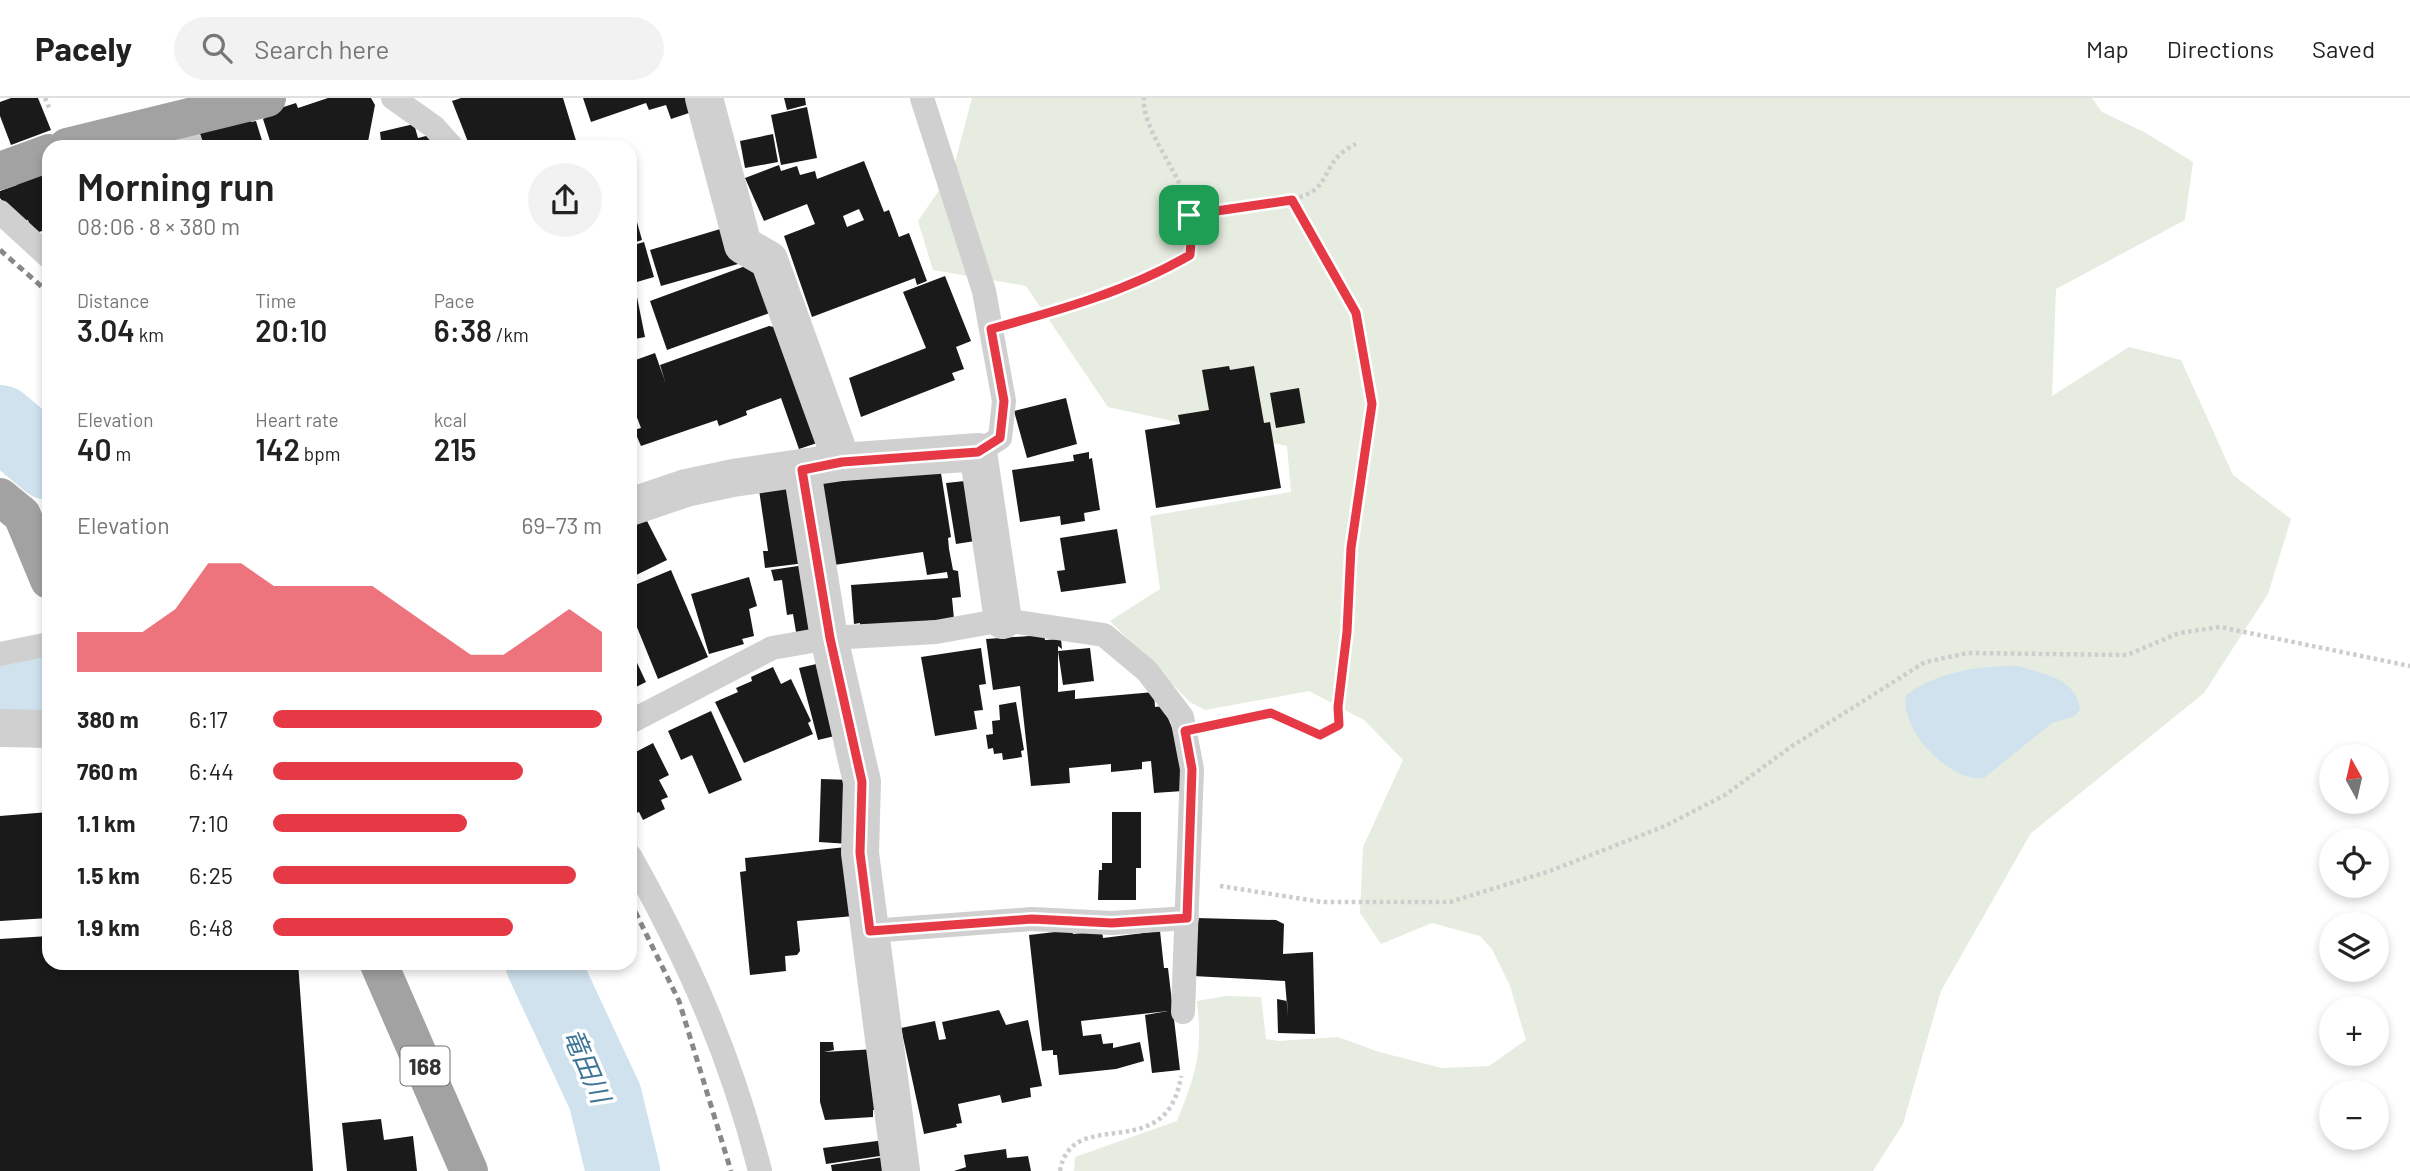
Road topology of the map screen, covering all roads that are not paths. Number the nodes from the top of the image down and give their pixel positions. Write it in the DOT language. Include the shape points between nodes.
graph roads {
  1 [pos="267,98"];
  2 [pos="393,98"];
  3 [pos="704,98"];
  4 [pos="922,98"];
  5 [pos="188,133"];
  6 [pos="128,140"];
  7 [pos="446,140"];
  8 [pos="42,156"];
  9 [pos="0,171"];
  10 [pos="0,212"];
  11 [pos="42,251"];
  12 [pos="978,452"];
  13 [pos="842,462"];
  14 [pos="802,470"];
  15 [pos="0,497"];
  16 [pos="637,505"];
  17 [pos="42,563"];
  18 [pos="1003,620"];
  19 [pos="830,638"];
  20 [pos="42,645"];
  21 [pos="0,654"];
  22 [pos="637,718"];
  23 [pos="0,727"];
  24 [pos="42,729"];
  25 [pos="637,869"];
  26 [pos="1187,918"];
  27 [pos="870,931"];
  28 [pos="381,970"];
  29 [pos="1182,1012"];
  30 [pos="469,1171"];
  31 [pos="760,1171"];
  32 [pos="901,1171"];
  1 -- 5 [label="highway"];
  2 -- 7 [label="lane"];
  3 -- 13 [label="street" via="743,245 769,260"];
  4 -- 12 [label="lane" via="984,291 1004,401 1000,438"];
  5 -- 6 [label="highway"];
  8 -- 9 [label="highway"];
  10 -- 11 [label="lane"];
  12 -- 13 [label="street"];
  12 -- 18 [label="street"];
  13 -- 14 [label="street"];
  14 -- 16 [label="street" via="686,488"];
  14 -- 19 [label="street"];
  15 -- 17 [label="highway" via="22,515"];
  18 -- 19 [label="lane" via="936,632"];
  18 -- 26 [label="lane" via="1104,635 1147,671 1182,718 1192,769"];
  19 -- 22 [label="lane" via="772,648"];
  19 -- 27 [label="street" via="862,782 860,853"];
  20 -- 21 [label="lane"];
  23 -- 24 [label="street"];
  25 -- 31 [label="lane" via="677,941 712,1022 744,1108"];
  26 -- 27 [label="lane" via="1112,923 1032,919"];
  26 -- 29 [label="lane"];
  27 -- 32 [label="street"];
  28 -- 30 [label="highway, 168"];
}
